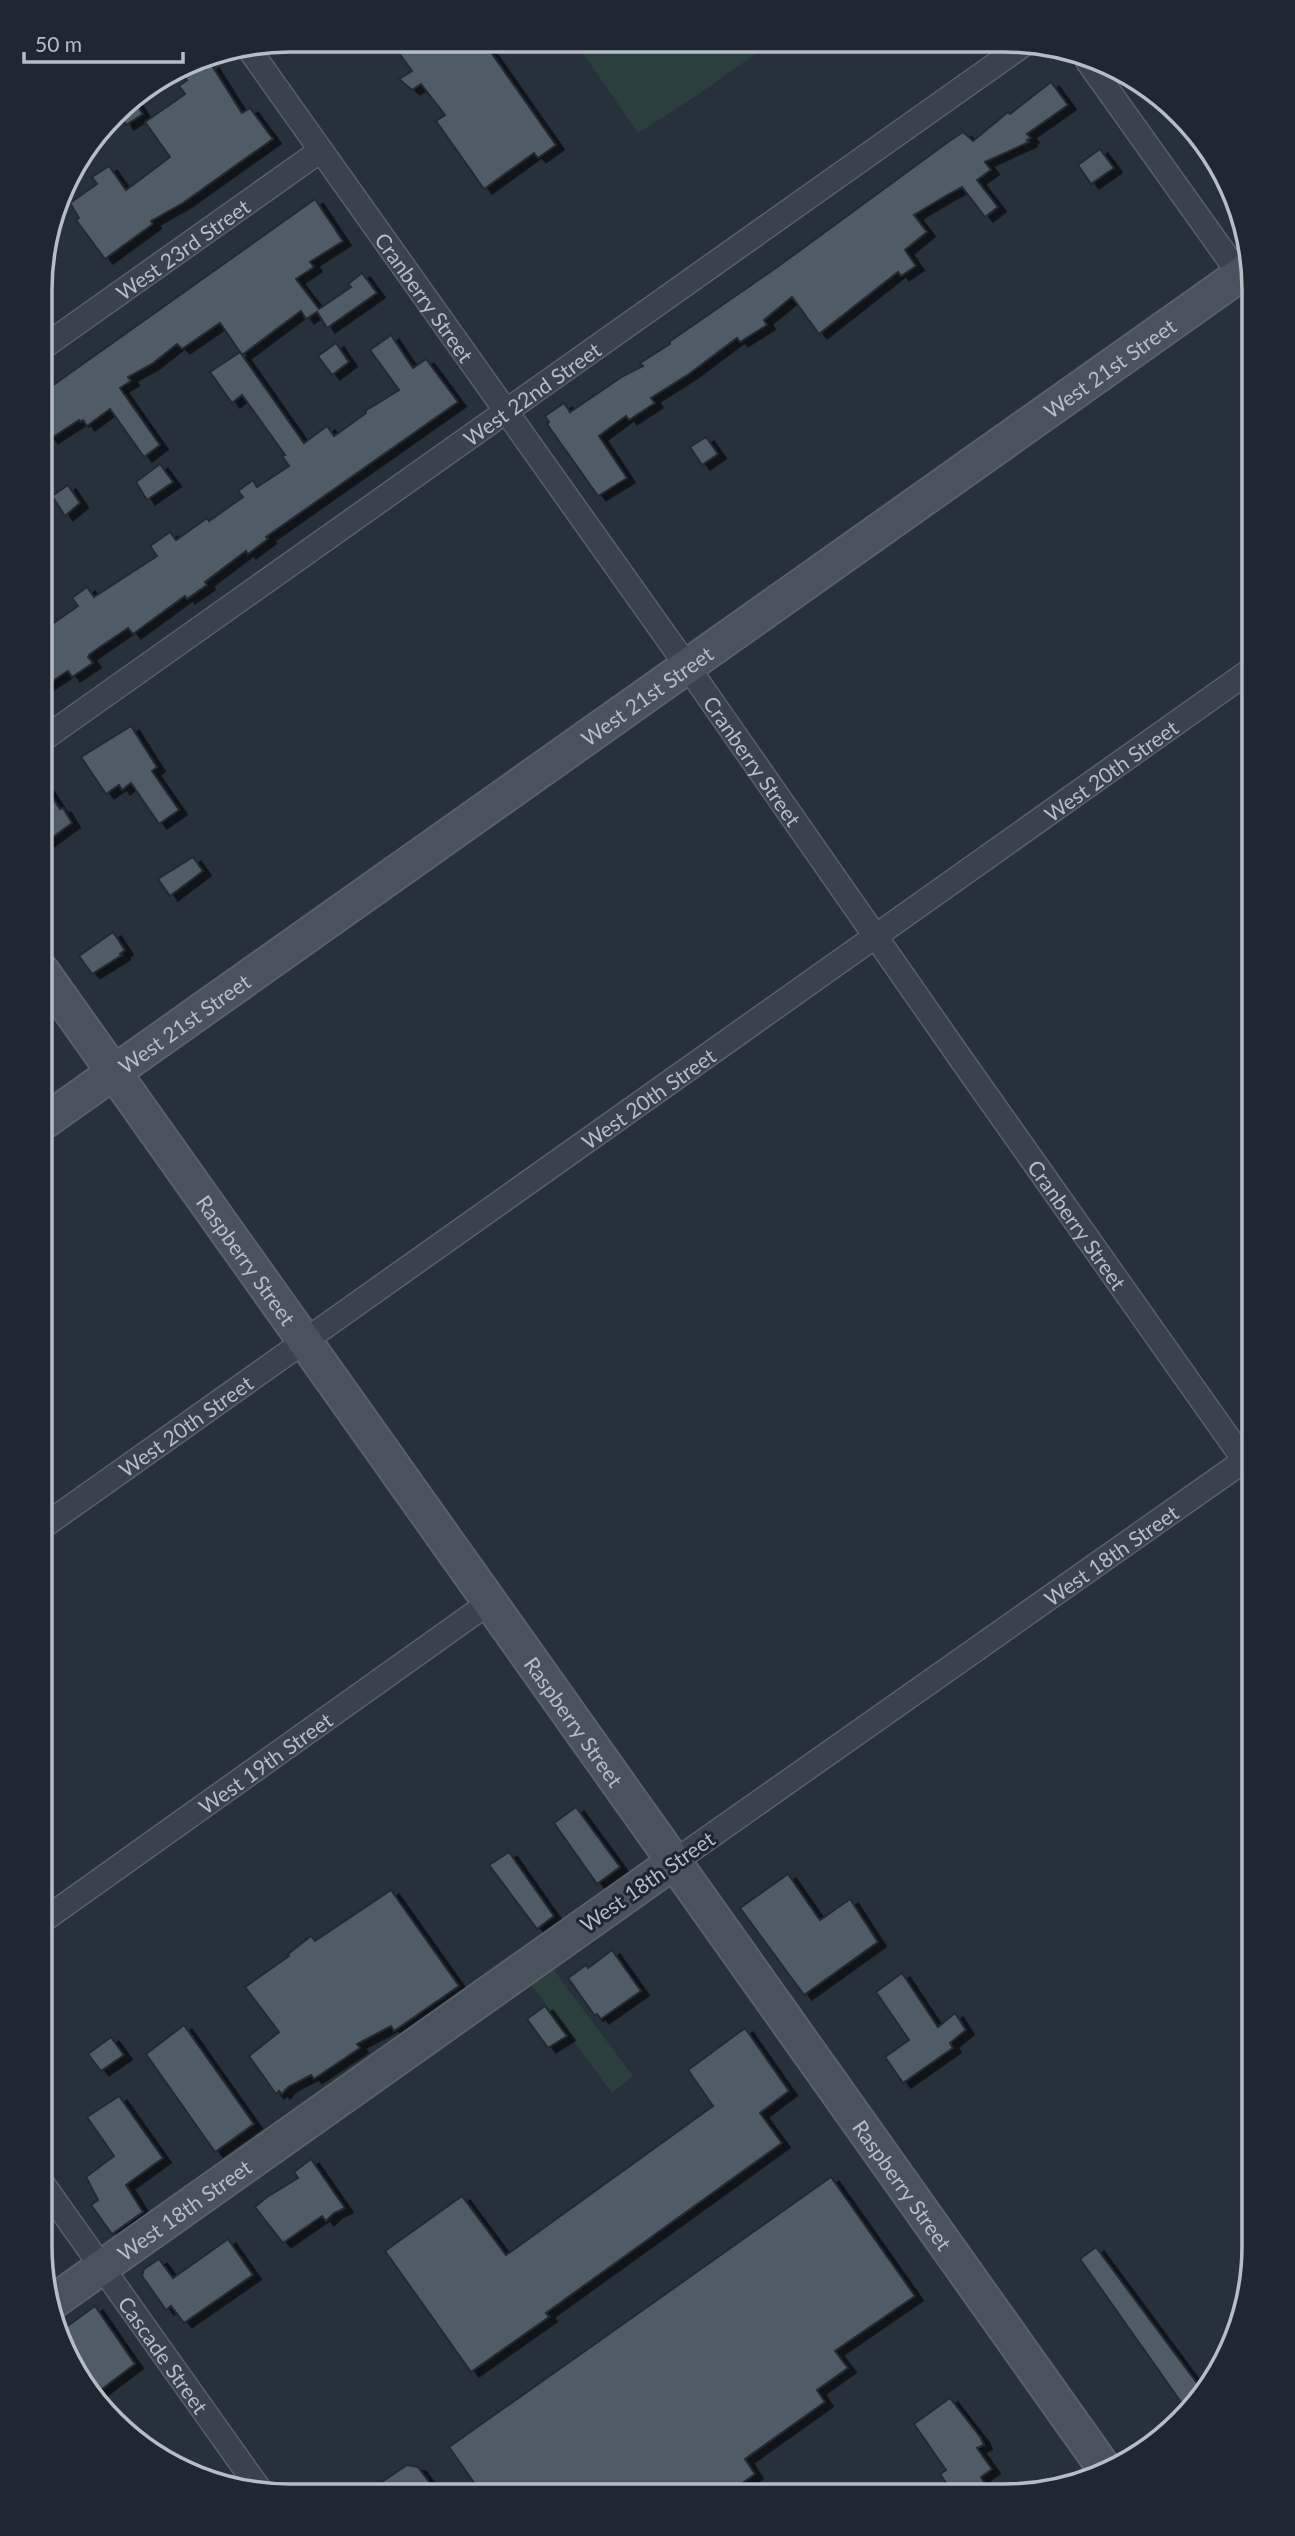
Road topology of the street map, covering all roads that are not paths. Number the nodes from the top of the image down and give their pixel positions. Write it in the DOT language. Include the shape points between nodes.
graph roads {
  1 [pos="1012,53"];
  2 [pos="253,56"];
  3 [pos="1094,71"];
  4 [pos="320,151"];
  5 [pos="1241,265"];
  6 [pos="1242,273"];
  7 [pos="52,341"];
  8 [pos="506,411"];
  9 [pos="687,666"];
  10 [pos="1242,676"];
  11 [pos="52,733"];
  12 [pos="878,937"];
  13 [pos="52,985"];
  14 [pos="114,1073"];
  15 [pos="52,1116"];
  16 [pos="304,1340"];
  17 [pos="1242,1456"];
  18 [pos="1242,1472"];
  19 [pos="52,1520"];
  20 [pos="490,1602"];
  21 [pos="674,1862"];
  22 [pos="52,1914"];
  23 [pos="52,2197"];
  24 [pos="102,2266"];
  25 [pos="59,2298"];
  26 [pos="1101,2463"];
  27 [pos="253,2480"];
  1 -- 8 [label="street, West 22nd Street"];
  2 -- 4 [label="street, Cranberry Street"];
  3 -- 5 [label="street"];
  4 -- 7 [label="street, West 23rd Street"];
  4 -- 8 [label="street, Cranberry Street"];
  6 -- 9 [label="street, West 21st Street"];
  8 -- 9 [label="street, Cranberry Street"];
  8 -- 11 [label="street, West 22nd Street"];
  9 -- 12 [label="street, Cranberry Street"];
  9 -- 14 [label="street, West 21st Street"];
  10 -- 12 [label="street, West 20th Street"];
  12 -- 16 [label="street, West 20th Street"];
  12 -- 17 [label="street, Cranberry Street"];
  13 -- 14 [label="street, Raspberry Street"];
  14 -- 15 [label="street, West 21st Street"];
  14 -- 16 [label="street, Raspberry Street"];
  16 -- 19 [label="street, West 20th Street"];
  16 -- 20 [label="street, Raspberry Street"];
  18 -- 21 [label="street, West 18th Street"];
  20 -- 21 [label="street, Raspberry Street"];
  20 -- 22 [label="street, West 19th Street"];
  21 -- 24 [label="street, West 18th Street"];
  21 -- 26 [label="street, Raspberry Street"];
  23 -- 24 [label="street, Cascade Street"];
  24 -- 25 [label="street, West 18th Street"];
  24 -- 27 [label="street, Cascade Street"];
}
